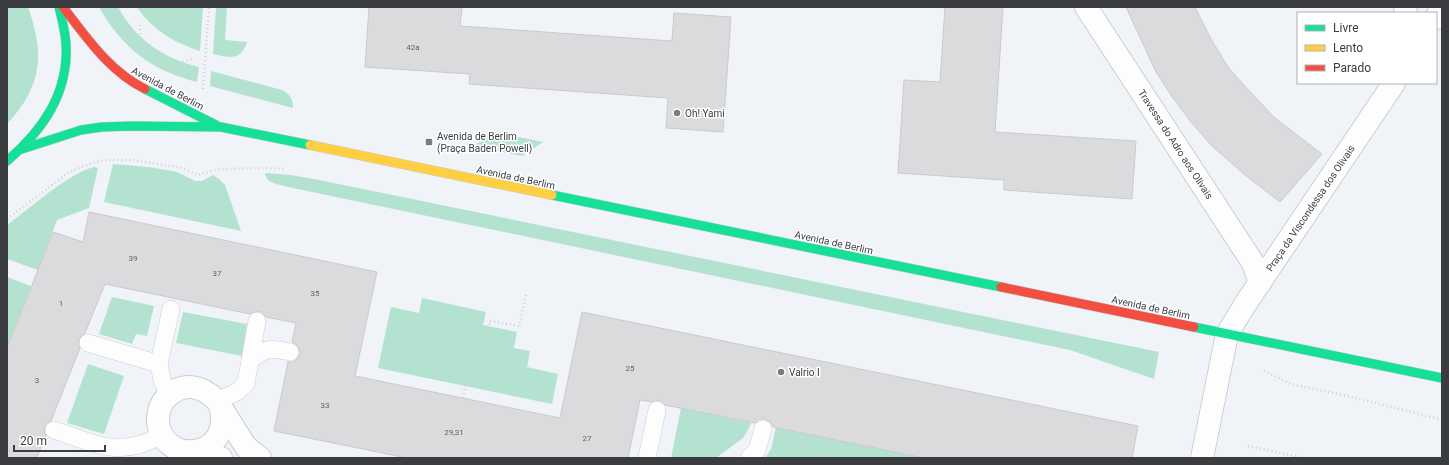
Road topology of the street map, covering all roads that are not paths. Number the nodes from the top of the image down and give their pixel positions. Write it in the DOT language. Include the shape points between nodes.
graph roads {
  1 [pos="59,7"];
  2 [pos="63,7"];
  3 [pos="1086,7"];
  4 [pos="1393,84"];
  5 [pos="221,127"];
  6 [pos="22,149"];
  7 [pos="7,161"];
  8 [pos="1260,283"];
  9 [pos="171,309"];
  10 [pos="257,321"];
  11 [pos="1227,334"];
  12 [pos="88,343"];
  13 [pos="290,352"];
  14 [pos="250,361"];
  15 [pos="159,364"];
  16 [pos="1442,378"];
  17 [pos="169,395"];
  18 [pos="219,405"];
  19 [pos="658,410"];
  20 [pos="762,429"];
  21 [pos="54,430"];
  22 [pos="162,435"];
  23 [pos="181,450"];
  24 [pos="221,458"];
  25 [pos="260,458"];
  26 [pos="647,458"];
  27 [pos="749,458"];
  28 [pos="1202,458"];
  1 -- 6 [label="main road" via="66,49 66,67 61,87 55,106"];
  2 -- 5 [label="main road, Avenida de Berlim" via="98,52 123,76"];
  3 -- 8 [label="street, Travessa do Adro aos Olivais" via="1253,263"];
  4 -- 8 [label="street, Praça da Viscondessa dos Olivais"];
  5 -- 6 [label="main road, Avenida de Berlim" via="100,127 62,135"];
  5 -- 11 [label="main road, Avenida de Berlim"];
  6 -- 7 [label="main road"];
  8 -- 11 [label="street, Praça da Viscondessa dos Olivais"];
  9 -- 15 [label="lane"];
  10 -- 14 [label="lane"];
  11 -- 16 [label="main road, Avenida de Berlim"];
  11 -- 28 [label="street"];
  12 -- 15 [label="lane"];
  13 -- 14 [label="lane" via="268,349"];
  14 -- 18 [label="lane" via="246,383"];
  15 -- 17 [label="lane" via="162,380"];
  17 -- 18 [label="street" via="177,390 194,388 211,395"];
  17 -- 22 [label="street" via="158,416 158,426"];
  18 -- 23 [label="street" via="222,426 214,442 199,451"];
  18 -- 25 [label="street" via="246,447"];
  19 -- 26 [label="lane"];
  20 -- 27 [label="lane" via="757,450"];
  21 -- 22 [label="lane" via="112,448 136,446"];
  22 -- 23 [label="street" via="170,444"];
  23 -- 24 [label="street"];
}
